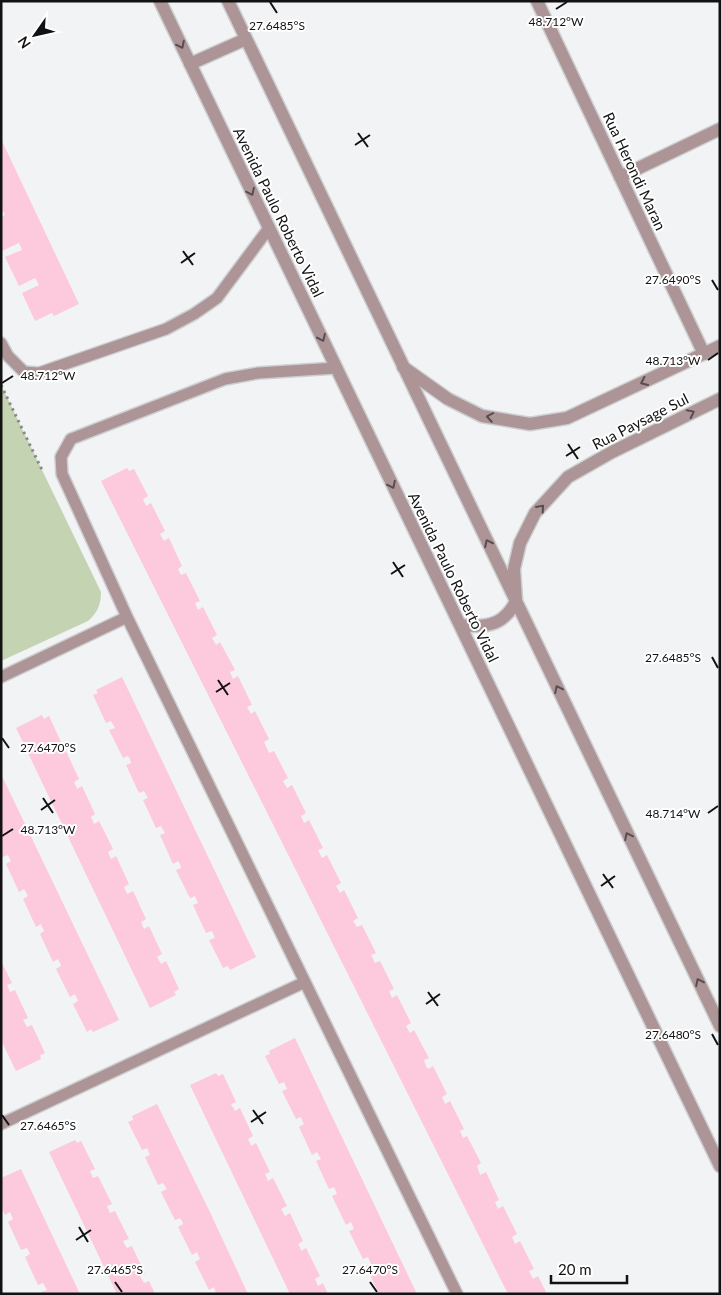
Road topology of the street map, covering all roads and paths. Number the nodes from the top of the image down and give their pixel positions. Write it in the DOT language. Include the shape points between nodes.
graph roads {
  1 [pos="160,1"];
  2 [pos="228,1"];
  3 [pos="542,3"];
  4 [pos="246,39"];
  5 [pos="190,64"];
  6 [pos="720,129"];
  7 [pos="620,176"];
  8 [pos="269,228"];
  9 [pos="1,343"];
  10 [pos="720,346"];
  11 [pos="704,354"];
  12 [pos="403,367"];
  13 [pos="336,368"];
  14 [pos="1,385"];
  15 [pos="720,400"];
  16 [pos="42,471"];
  17 [pos="516,602"];
  18 [pos="127,617"];
  19 [pos="460,625"];
  20 [pos="1,677"];
  21 [pos="305,982"];
  22 [pos="720,1026"];
  23 [pos="1,1124"];
  24 [pos="720,1166"];
  25 [pos="457,1294"];
  1 -- 5 [label="street, Avenida Paulo Roberto Vidal, one-way"];
  2 -- 4 [label="street"];
  3 -- 7 [label="street, Rua Herondi Maran"];
  4 -- 5 [label="street"];
  4 -- 12 [label="street"];
  5 -- 8 [label="street, Avenida Paulo Roberto Vidal, one-way"];
  6 -- 7 [label="street"];
  7 -- 11 [label="street, Rua Herondi Maran"];
  8 -- 9 [label="lane" via="217,298 166,329 39,373 24,372 8,356"];
  8 -- 13 [label="street, Avenida Paulo Roberto Vidal, one-way"];
  10 -- 11 [label="street"];
  11 -- 12 [label="street, one-way" via="566,418 530,424 482,416 448,399"];
  17 -- 12 [label="street, one-way"];
  13 -- 18 [label="lane" via="258,373 225,379 71,439 61,457 62,474"];
  13 -- 19 [label="street, Avenida Paulo Roberto Vidal, one-way"];
  14 -- 16 [label="path"];
  17 -- 15 [label="street, Rua Paysage Sul, one-way" via="514,569 520,543 535,513 568,477"];
  17 -- 19 [label="street" via="506,616 494,624"];
  22 -- 17 [label="street, one-way"];
  18 -- 20 [label="lane"];
  18 -- 21 [label="lane"];
  19 -- 24 [label="street, Avenida Paulo Roberto Vidal"];
  21 -- 23 [label="lane"];
  21 -- 25 [label="lane"];
}
